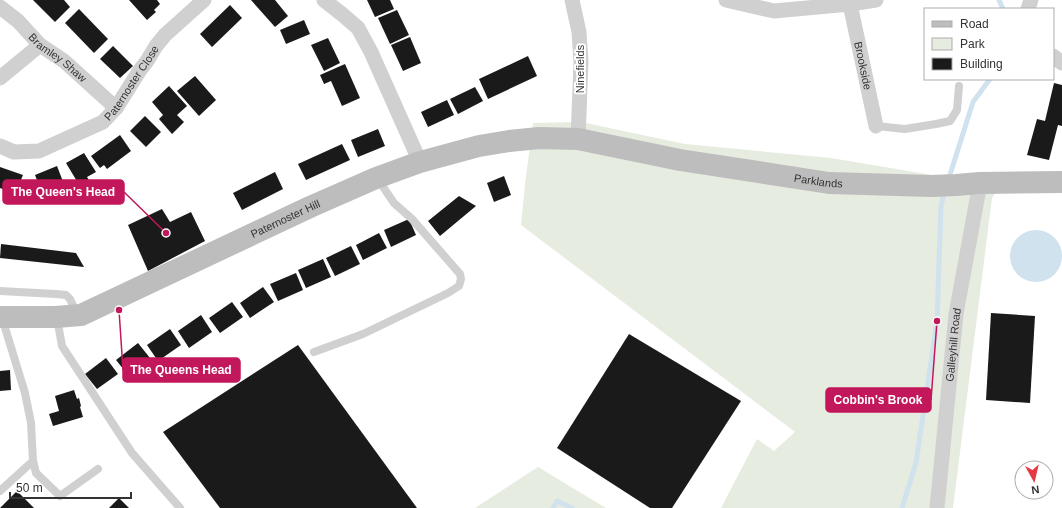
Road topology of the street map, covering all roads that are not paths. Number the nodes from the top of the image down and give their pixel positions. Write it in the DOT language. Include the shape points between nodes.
graph roads {
  1 [pos="204,0"];
  2 [pos="324,0"];
  3 [pos="572,0"];
  4 [pos="726,0"];
  5 [pos="876,0"];
  6 [pos="850,4"];
  7 [pos="0,7"];
  8 [pos="40,45"];
  9 [pos="1054,57"];
  10 [pos="1062,63"];
  11 [pos="0,78"];
  12 [pos="959,86"];
  13 [pos="116,108"];
  14 [pos="876,126"];
  15 [pos="578,139"];
  16 [pos="0,146"];
  17 [pos="420,162"];
  18 [pos="376,178"];
  19 [pos="1062,182"];
  20 [pos="980,183"];
  21 [pos="0,291"];
  22 [pos="67,316"];
  23 [pos="1,317"];
  24 [pos="314,352"];
  25 [pos="33,461"];
  26 [pos="98,470"];
  27 [pos="0,491"];
  28 [pos="180,508"];
  29 [pos="937,508"];
  1 -- 13 [label="street, Paternoster Close" via="156,46"];
  2 -- 17 [label="street" via="358,28 372,52"];
  3 -- 15 [label="street, Ninefields" via="579,32 581,62"];
  4 -- 6 [label="street" via="774,11"];
  5 -- 6 [label="street"];
  6 -- 14 [label="street, Brookside"];
  7 -- 8 [label="street, Bramley Shaw" via="18,21"];
  8 -- 11 [label="street"];
  8 -- 13 [label="street, Bramley Shaw" via="64,61"];
  9 -- 10 [label="street"];
  12 -- 14 [label="lane" via="957,110 950,121 906,129"];
  13 -- 16 [label="street, Paternoster Close" via="103,122 39,151 14,152"];
  15 -- 17 [label="street, Paternoster Hill" via="539,138 509,141 479,146"];
  15 -- 20 [label="street, Parklands" via="680,160 829,183 946,186"];
  17 -- 18 [label="street, Paternoster Hill"];
  18 -- 22 [label="street, Paternoster Hill" via="82,315"];
  18 -- 24 [label="lane" via="394,203 412,219 460,274 459,286 363,334"];
  19 -- 20 [label="street, Parklands"];
  20 -- 29 [label="street, Galleyhill Road" via="956,314"];
  21 -- 22 [label="lane" via="66,295 70,299"];
  22 -- 23 [label="street, Paternoster Hill"];
  22 -- 28 [label="lane" via="62,346 132,452"];
  23 -- 25 [label="lane" via="25,393 31,424"];
  25 -- 26 [label="lane" via="36,473 60,496"];
  25 -- 27 [label="lane"];
}
